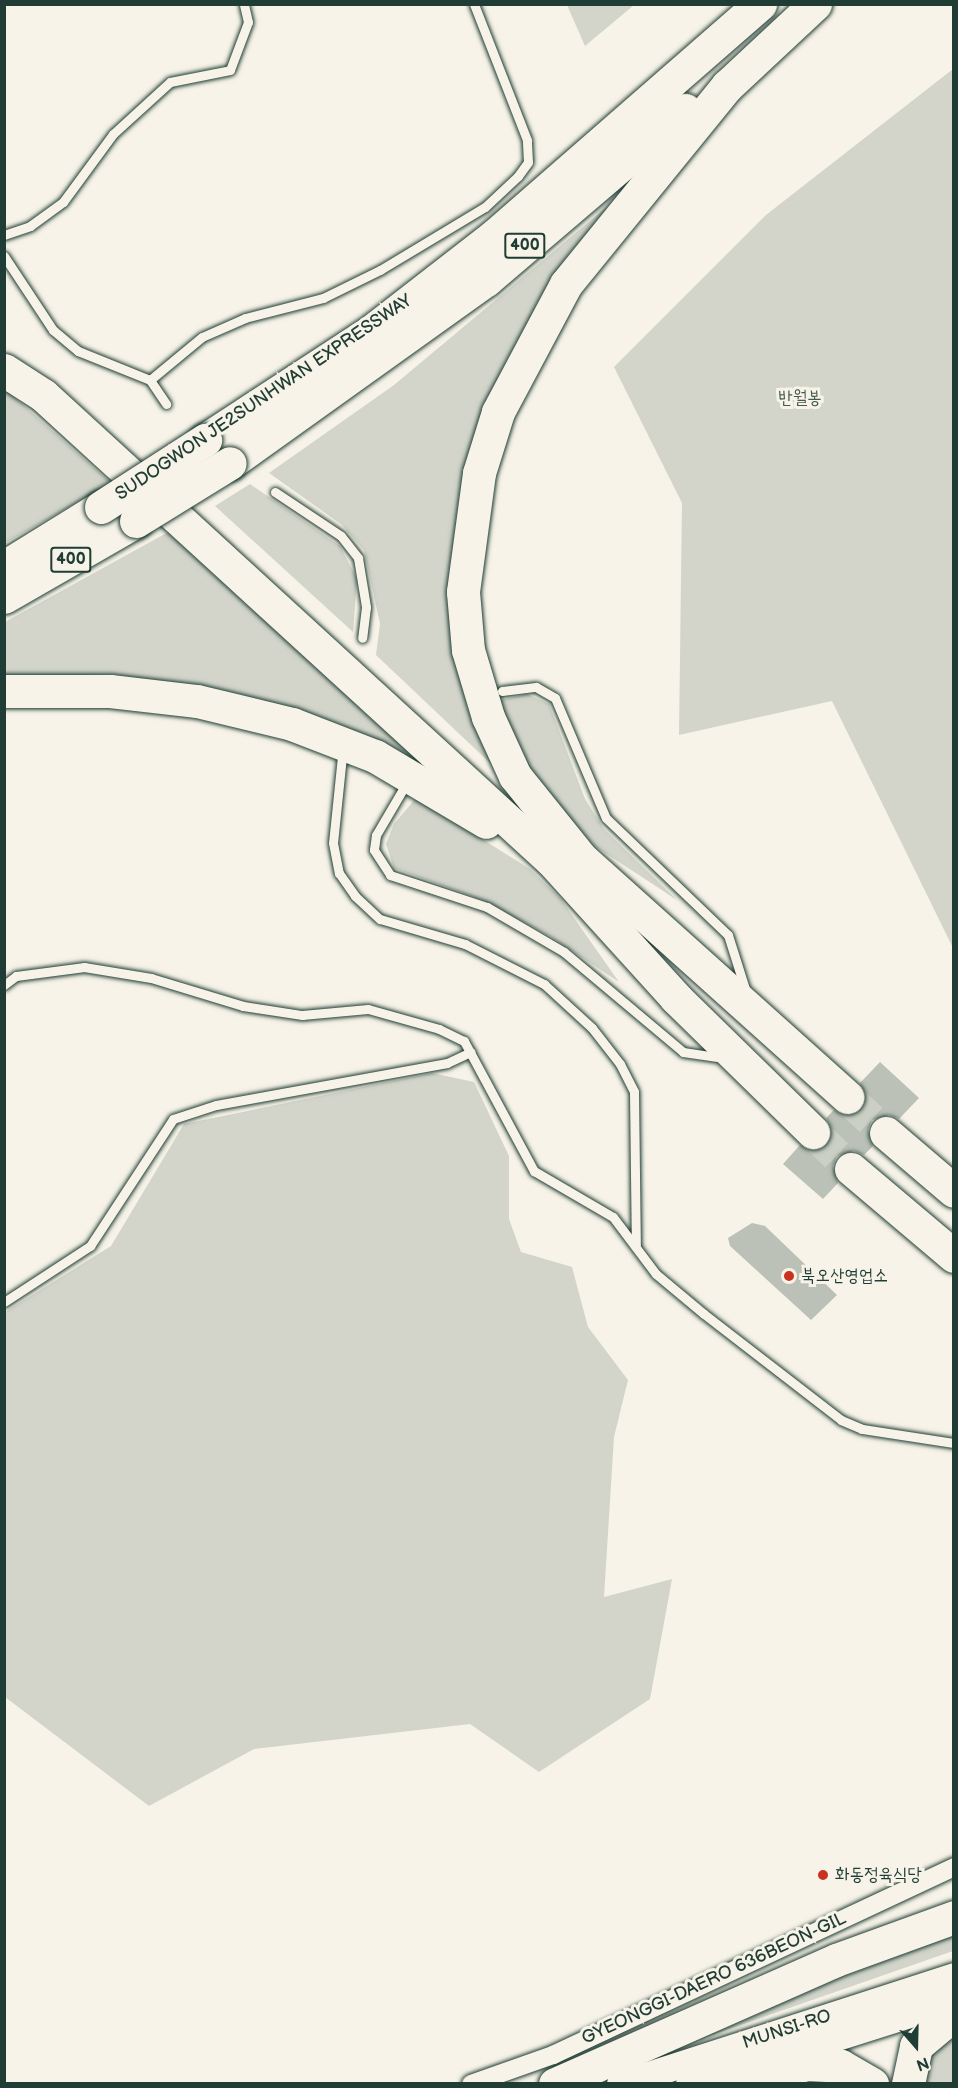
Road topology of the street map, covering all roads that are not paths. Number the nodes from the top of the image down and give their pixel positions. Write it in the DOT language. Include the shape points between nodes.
graph roads {
  1 [pos="244,4"];
  2 [pos="474,4"];
  3 [pos="760,4"];
  4 [pos="801,4"];
  5 [pos="815,4"];
  6 [pos="4,236"];
  7 [pos="4,256"];
  8 [pos="4,350"];
  9 [pos="4,370"];
  10 [pos="150,380"];
  11 [pos="166,404"];
  12 [pos="274,492"];
  13 [pos="4,567"];
  14 [pos="4,597"];
  15 [pos="362,639"];
  16 [pos="4,691"];
  17 [pos="502,691"];
  18 [pos="342,756"];
  19 [pos="403,789"];
  20 [pos="572,867"];
  21 [pos="4,985"];
  22 [pos="750,1012"];
  23 [pos="471,1052"];
  24 [pos="746,1062"];
  25 [pos="847,1097"];
  26 [pos="813,1132"];
  27 [pos="886,1133"];
  28 [pos="851,1169"];
  29 [pos="954,1191"];
  30 [pos="636,1249"];
  31 [pos="954,1256"];
  32 [pos="4,1302"];
  33 [pos="954,1443"];
  34 [pos="954,1868"];
  35 [pos="954,1917"];
  36 [pos="954,1976"];
  37 [pos="954,2000"];
  38 [pos="954,2014"];
  39 [pos="471,2084"];
  40 [pos="555,2084"];
  41 [pos="620,2084"];
  42 [pos="689,2084"];
  43 [pos="735,2084"];
  44 [pos="872,2084"];
  45 [pos="908,2084"];
  1 -- 6 [label="lane" via="248,22 230,70 170,82 112,134 63,202 30,226"];
  2 -- 10 [label="lane" via="527,140 528,162 518,176 485,207 380,270 323,298 245,318 202,336"];
  3 -- 13 [label="highway, SUDOGWON JE2SUNHWAN EXPRESSWAY / 400, bridge" via="495,235 373,330"];
  4 -- 14 [label="highway, SUDOGWON JE2SUNHWAN EXPRESSWAY / 400, bridge" via="486,279 230,463"];
  5 -- 20 [label="highway" via="727,86 566,284 498,412 478,472 463,592 468,650 488,717 515,776"];
  7 -- 10 [label="lane" via="35,308 69,344 121,372"];
  8 -- 20 [label="highway" via="61,387 131,449 567,853"];
  9 -- 20 [label="highway" via="43,394"];
  10 -- 11 [label="lane"];
  12 -- 15 [label="lane" via="341,536 358,558 366,607"];
  16 -- 20 [label="highway" via="110,691 186,700 292,724 384,761"];
  17 -- 22 [label="lane" via="536,687 555,698 606,818 728,935"];
  18 -- 30 [label="lane" via="333,843 339,873 355,896 380,919 465,944 544,984 592,1028 620,1064 634,1092"];
  19 -- 24 [label="lane" via="376,835 374,850 390,875 487,907 564,952 683,1052"];
  20 -- 22 [label="highway"];
  20 -- 24 [label="highway" via="676,998"];
  21 -- 23 [label="lane" via="16,976 84,967 151,978 243,1006 302,1015 368,1010 439,1029 464,1041"];
  22 -- 25 [label="highway"];
  23 -- 30 [label="lane" via="534,1171 613,1217"];
  23 -- 32 [label="lane" via="447,1063 216,1106 172,1119 90,1246"];
  24 -- 26 [label="highway"];
  27 -- 29 [label="highway"];
  28 -- 31 [label="highway"];
  30 -- 33 [label="lane" via="656,1274 842,1420 862,1430"];
  34 -- 39 [label="street, GYEONGGI-DAERO 636BEON-GIL" via="553,2055"];
  35 -- 40 [label="highway" via="817,1968"];
  36 -- 41 [label="street, MUNSI-RO"];
  37 -- 42 [label="street, MUNSI-RO"];
  38 -- 45 [label="highway" via="916,2046"];
  43 -- 44 [label="highway" via="807,2064 841,2066"];
}
